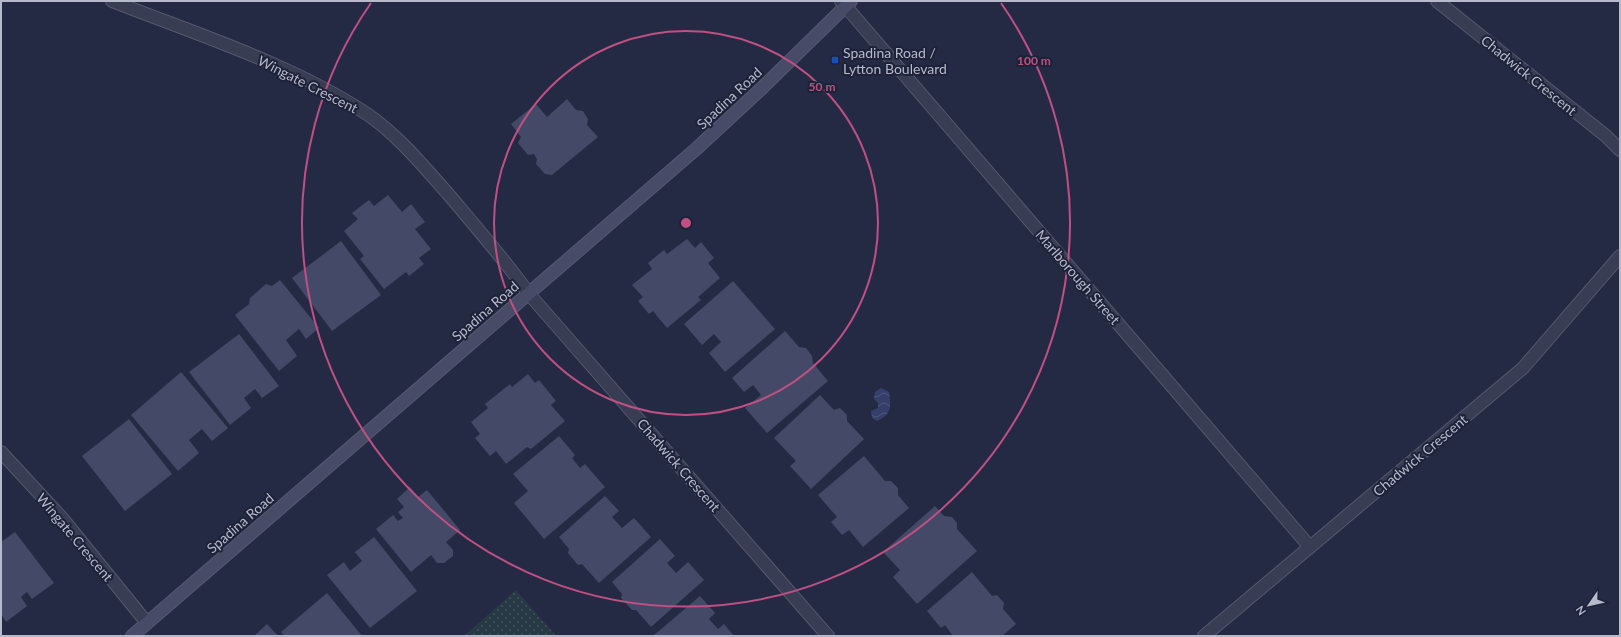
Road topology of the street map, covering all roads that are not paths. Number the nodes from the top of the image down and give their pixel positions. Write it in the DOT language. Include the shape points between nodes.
graph roads {
  1 [pos="112,1"];
  2 [pos="1437,1"];
  3 [pos="846,3"];
  4 [pos="1620,150"];
  5 [pos="1620,256"];
  6 [pos="529,294"];
  7 [pos="1,452"];
  8 [pos="1310,547"];
  9 [pos="147,623"];
  10 [pos="132,636"];
  11 [pos="828,636"];
  12 [pos="1204,636"];
  1 -- 6 [label="street, Wingate Crescent" via="258,58 323,89 367,115 405,145 501,256"];
  2 -- 4 [label="street, Chadwick Crescent" via="1606,136"];
  3 -- 6 [label="street, Spadina Road" via="762,88 696,149"];
  3 -- 8 [label="street, Marlborough Street"];
  5 -- 8 [label="street, Chadwick Crescent" via="1523,368"];
  6 -- 9 [label="street, Spadina Road"];
  6 -- 11 [label="street, Chadwick Crescent"];
  7 -- 9 [label="street, Wingate Crescent" via="62,518"];
  8 -- 12 [label="street, Chadwick Crescent"];
  9 -- 10 [label="street, Spadina Road"];
}
